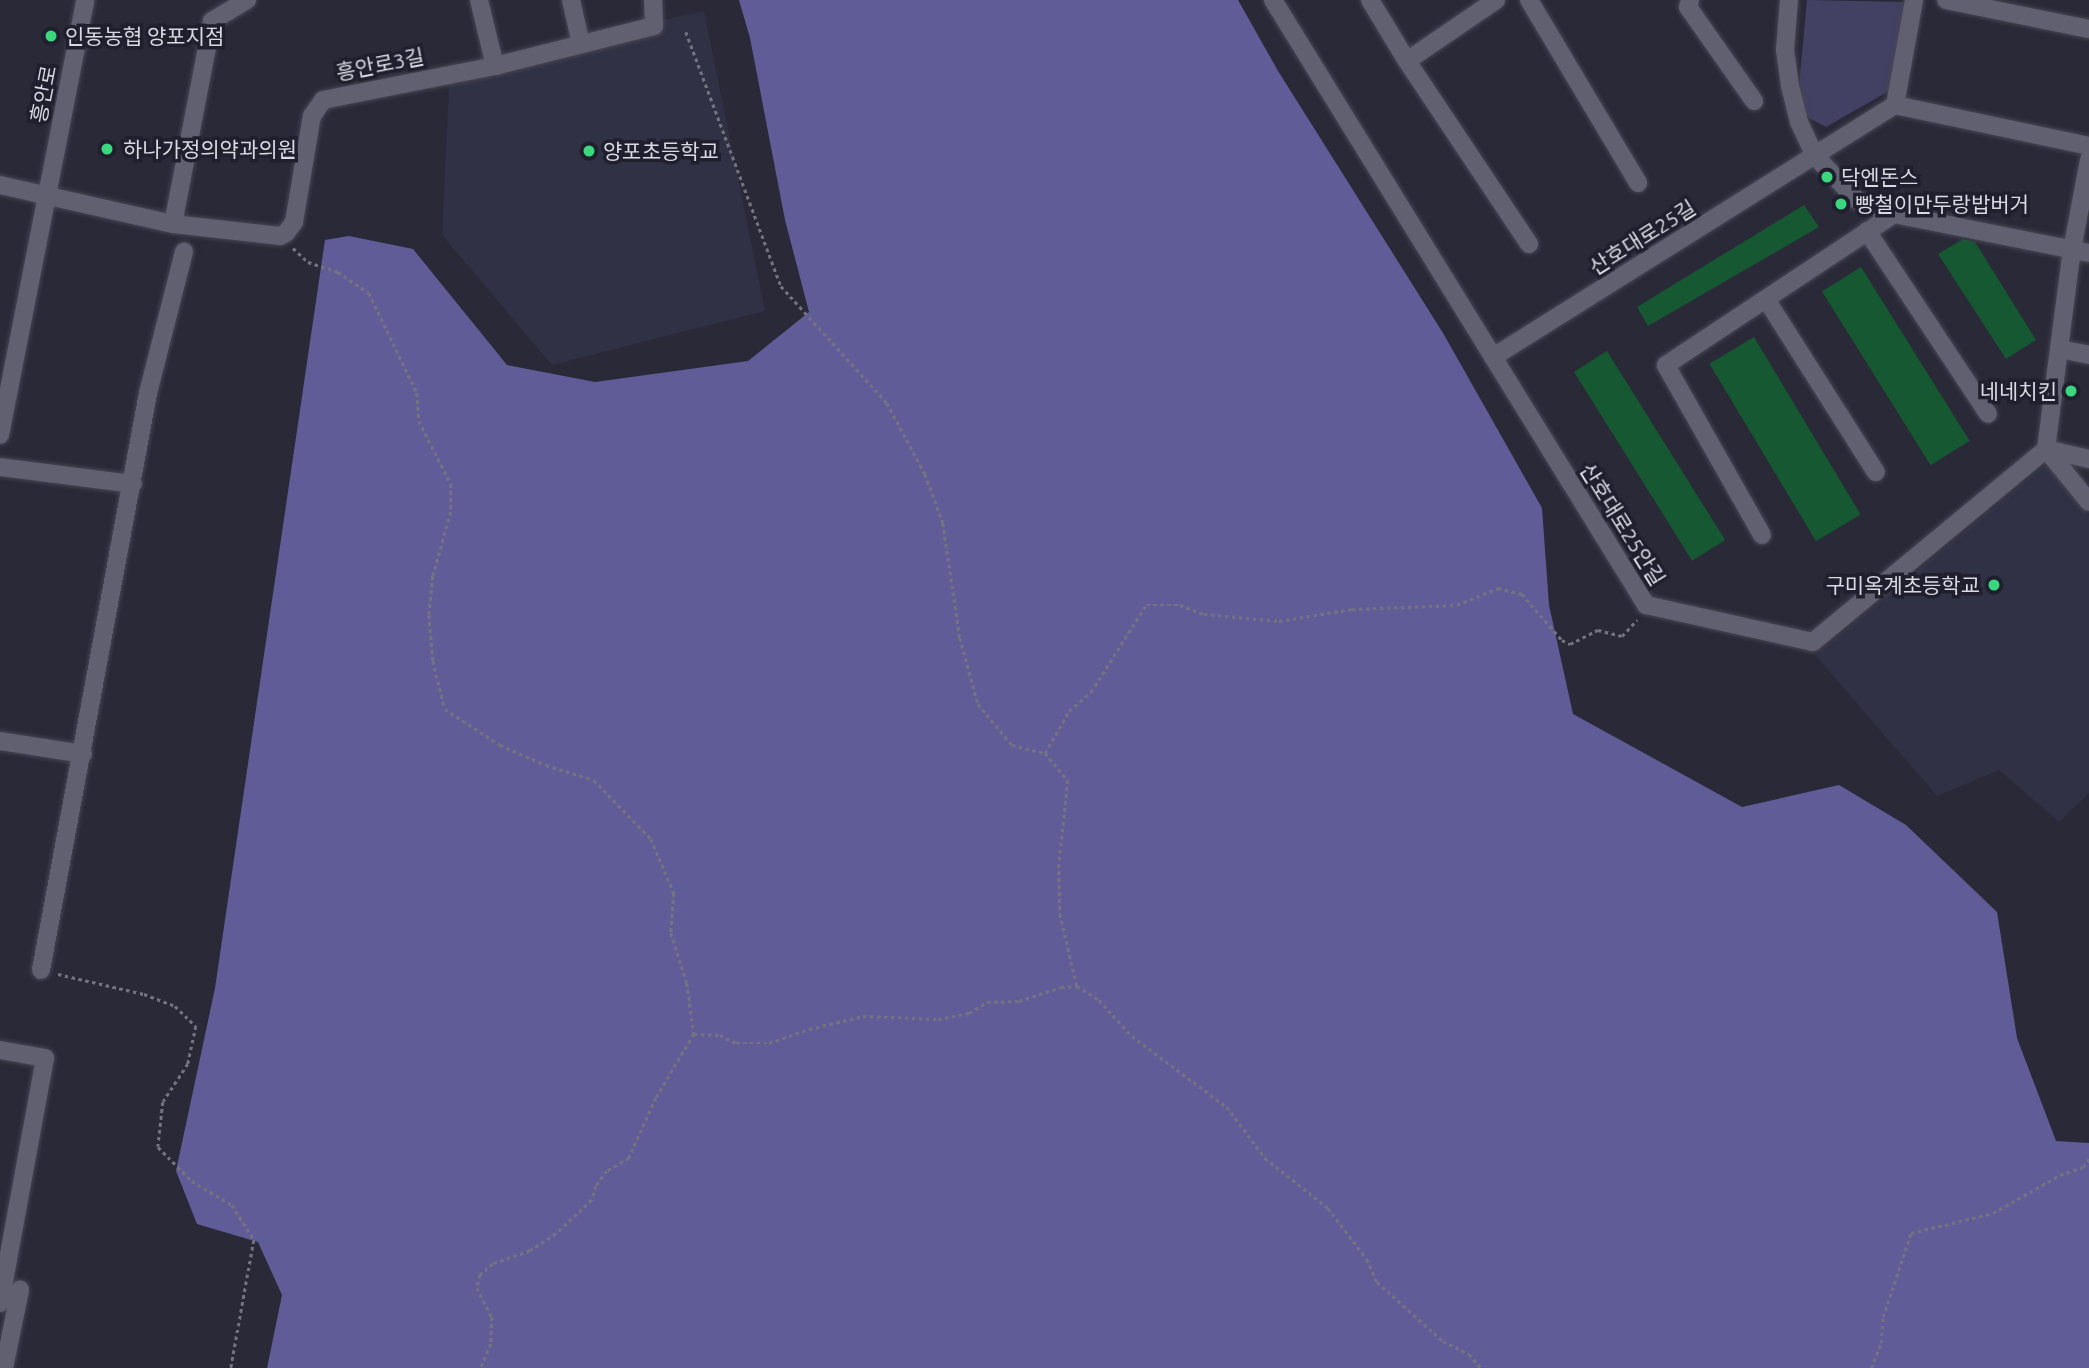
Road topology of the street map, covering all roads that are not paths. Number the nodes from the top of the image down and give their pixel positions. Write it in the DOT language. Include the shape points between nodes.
graph roads {
  1 [pos="85,0"];
  2 [pos="243,0"];
  3 [pos="479,0"];
  4 [pos="571,0"];
  5 [pos="653,0"];
  6 [pos="1273,0"];
  7 [pos="1370,0"];
  8 [pos="1496,0"];
  9 [pos="1529,0"];
  10 [pos="1790,0"];
  11 [pos="1914,0"];
  12 [pos="1946,0"];
  13 [pos="1688,2"];
  14 [pos="2089,29"];
  15 [pos="581,44"];
  16 [pos="1407,61"];
  17 [pos="495,66"];
  18 [pos="1754,101"];
  19 [pos="1895,106"];
  20 [pos="2089,146"];
  21 [pos="1815,156"];
  22 [pos="2089,160"];
  23 [pos="1638,183"];
  24 [pos="0,185"];
  25 [pos="46,196"];
  26 [pos="1894,214"];
  27 [pos="173,224"];
  28 [pos="1867,232"];
  29 [pos="1528,244"];
  30 [pos="2080,251"];
  31 [pos="184,252"];
  32 [pos="1766,299"];
  33 [pos="2059,349"];
  34 [pos="2089,355"];
  35 [pos="1493,357"];
  36 [pos="1988,414"];
  37 [pos="0,435"];
  38 [pos="2046,449"];
  39 [pos="2089,458"];
  40 [pos="0,467"];
  41 [pos="1876,472"];
  42 [pos="133,484"];
  43 [pos="2089,502"];
  44 [pos="1762,535"];
  45 [pos="0,741"];
  46 [pos="83,754"];
  47 [pos="41,971"];
  48 [pos="0,1050"];
  49 [pos="4,1256"];
  50 [pos="20,1290"];
  51 [pos="0,1303"];
  52 [pos="3,1363"];
  1 -- 25 [label="street, 흥안로"];
  2 -- 27 [label="street" via="212,21"];
  3 -- 17 [label="street"];
  4 -- 15 [label="street"];
  5 -- 15 [label="street, 흥안로3길" via="654,26"];
  6 -- 35 [label="street, 산호대로25안길"];
  7 -- 16 [label="street"];
  8 -- 16 [label="street"];
  9 -- 23 [label="street"];
  10 -- 21 [label="street" via="1785,50 1790,86 1799,122"];
  11 -- 19 [label="street"];
  12 -- 14 [label="street"];
  13 -- 18 [label="street"];
  15 -- 17 [label="street, 흥안로3길"];
  16 -- 29 [label="street"];
  17 -- 27 [label="street, 흥안로3길" via="323,100 312,116 294,222 284,234 266,237"];
  19 -- 20 [label="street"];
  19 -- 21 [label="street, 산호대로25길"];
  21 -- 26 [label="street" via="1857,200"];
  21 -- 35 [label="street, 산호대로25길"];
  22 -- 30 [label="street"];
  24 -- 25 [label="street"];
  25 -- 27 [label="street"];
  25 -- 37 [label="street, 흥안로"];
  26 -- 28 [label="street"];
  26 -- 30 [label="street"];
  28 -- 32 [label="street"];
  28 -- 36 [label="street"];
  30 -- 33 [label="street"];
  31 -- 42 [label="street" via="148,393"];
  32 -- 41 [label="street"];
  32 -- 44 [label="street" via="1666,365"];
  33 -- 34 [label="street"];
  33 -- 38 [label="street"];
  35 -- 38 [label="street, 산호대로25안길" via="1646,605 1814,642"];
  38 -- 39 [label="street"];
  38 -- 43 [label="street"];
  40 -- 42 [label="street"];
  42 -- 46 [label="street"];
  45 -- 46 [label="street"];
  46 -- 47 [label="street"];
  48 -- 49 [label="street" via="45,1058"];
  49 -- 51 [label="street"];
  50 -- 52 [label="street"];
}
